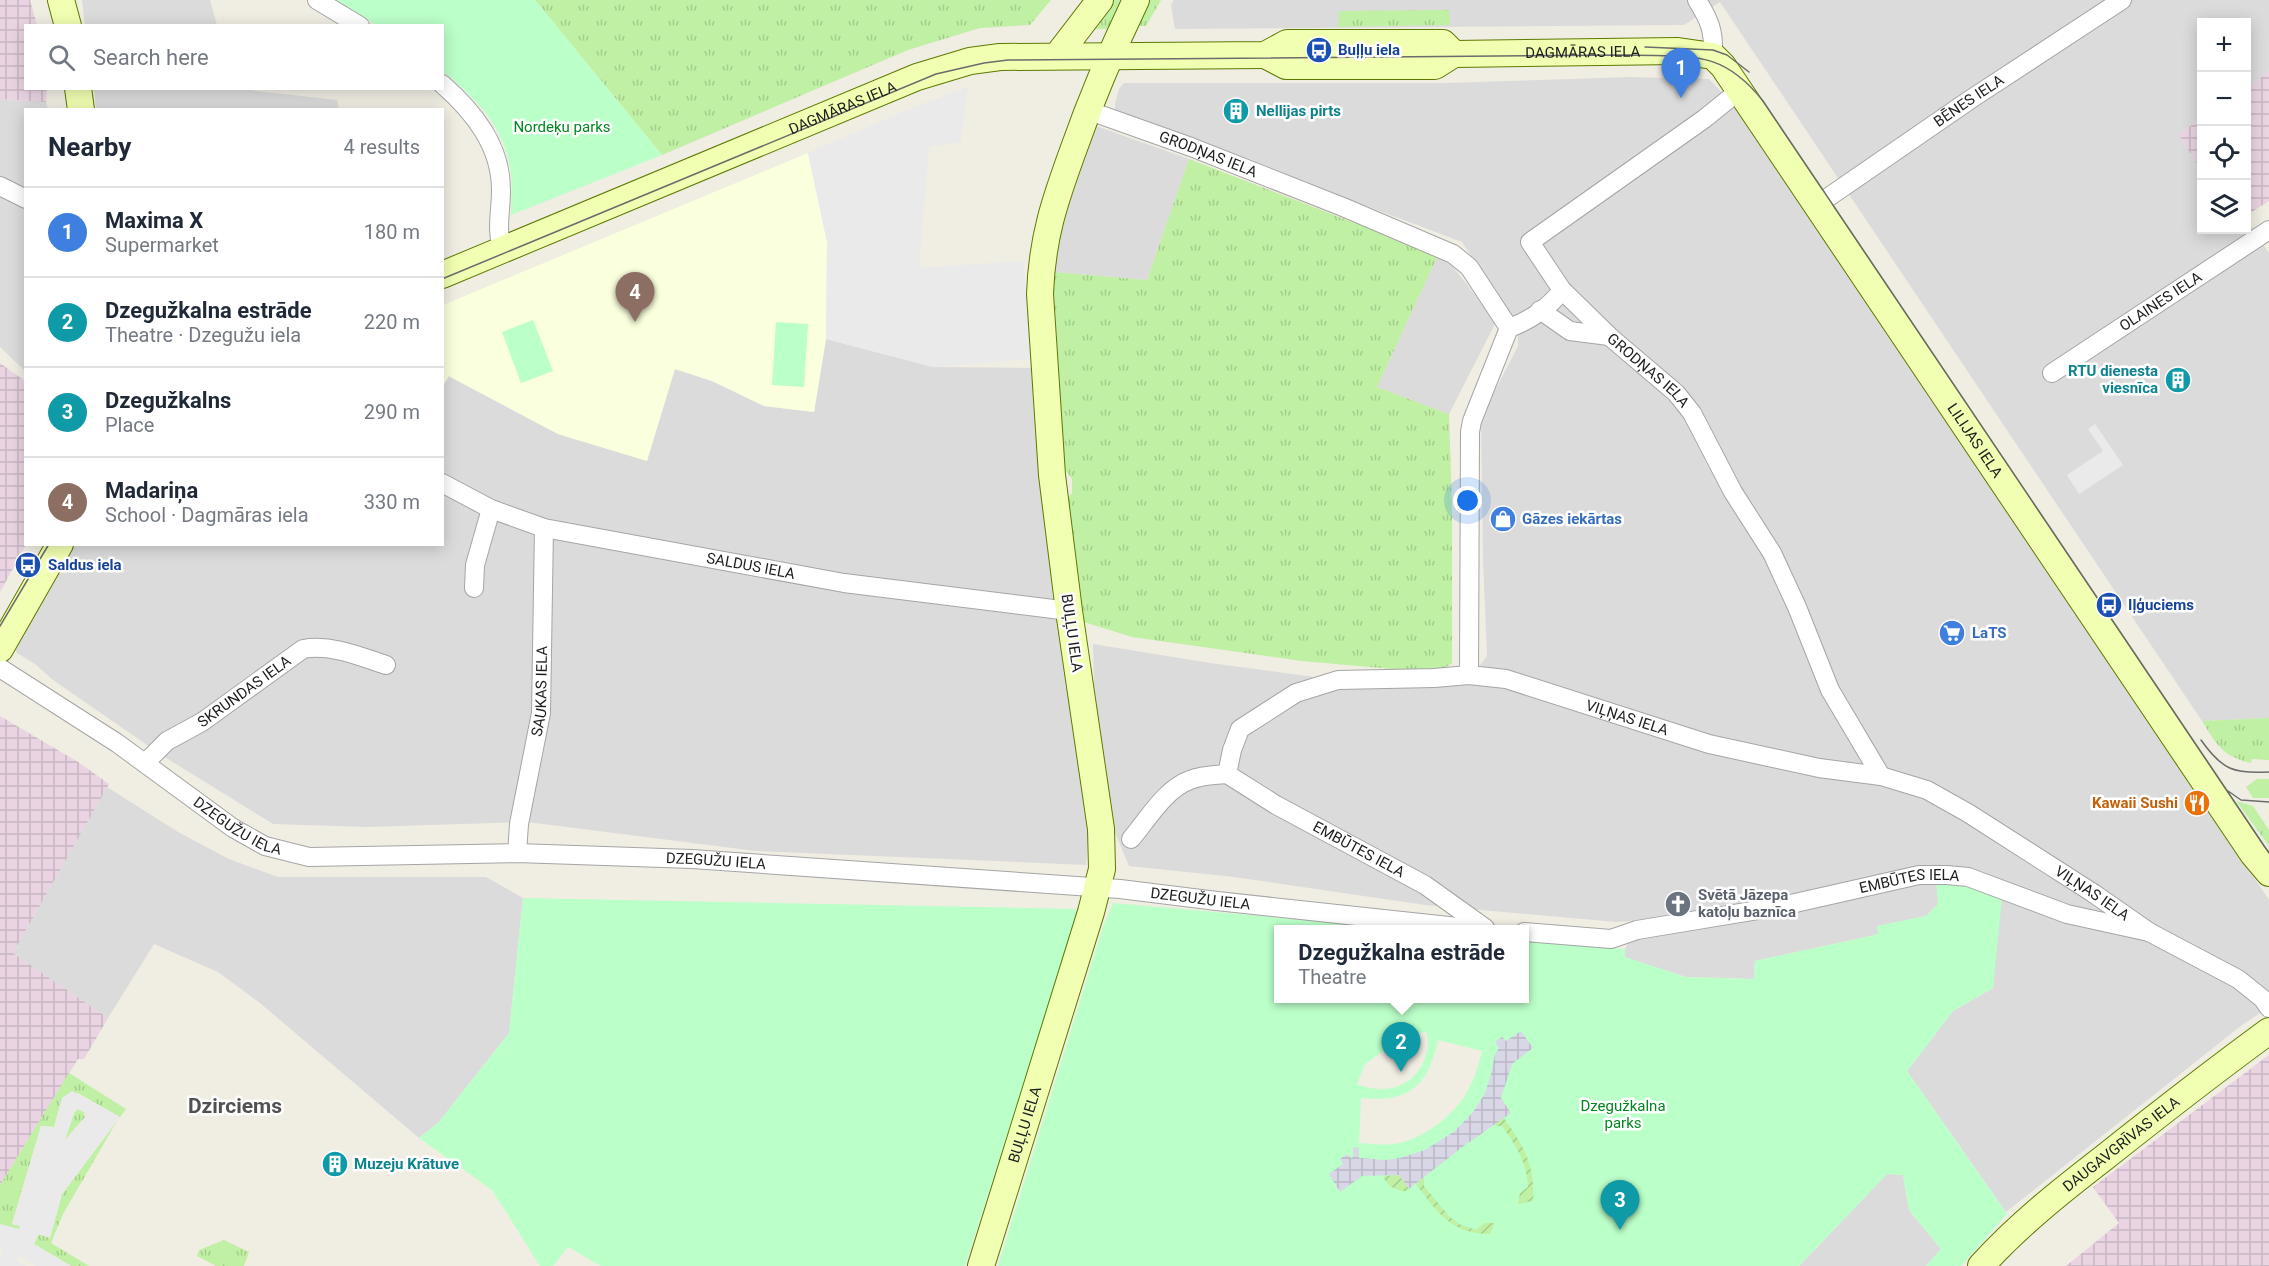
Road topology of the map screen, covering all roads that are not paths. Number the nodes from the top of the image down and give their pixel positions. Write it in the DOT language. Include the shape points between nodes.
graph roads {
  1 [pos="61,0"];
  2 [pos="317,0"];
  3 [pos="1100,0"];
  4 [pos="1136,0"];
  5 [pos="1697,0"];
  6 [pos="2122,0"];
  7 [pos="67,24"];
  8 [pos="357,24"];
  9 [pos="1057,56"];
  10 [pos="1713,56"];
  11 [pos="1110,57"];
  12 [pos="444,86"];
  13 [pos="78,90"];
  14 [pos="1740,90"];
  15 [pos="81,108"];
  16 [pos="1087,110"];
  17 [pos="0,186"];
  18 [pos="24,198"];
  19 [pos="1817,204"];
  20 [pos="2269,230"];
  21 [pos="502,250"];
  22 [pos="444,274"];
  23 [pos="1562,291"];
  24 [pos="1540,310"];
  25 [pos="1509,328"];
  26 [pos="1609,336"];
  27 [pos="2052,374"];
  28 [pos="444,484"];
  29 [pos="490,509"];
  30 [pos="544,528"];
  31 [pos="59,546"];
  32 [pos="474,588"];
  33 [pos="1069,610"];
  34 [pos="0,649"];
  35 [pos="386,665"];
  36 [pos="0,668"];
  37 [pos="1469,675"];
  38 [pos="145,763"];
  39 [pos="1227,774"];
  40 [pos="1881,776"];
  41 [pos="1131,838"];
  42 [pos="517,853"];
  43 [pos="2269,873"];
  44 [pos="1098,887"];
  45 [pos="1442,925"];
  46 [pos="1480,925"];
  47 [pos="1529,932"];
  48 [pos="2149,932"];
  49 [pos="2269,1008"];
  50 [pos="2269,1031"];
  51 [pos="981,1266"];
  52 [pos="1981,1266"];
  1 -- 7 [label="street"];
  2 -- 8 [label="street"];
  3 -- 9 [label="street"];
  4 -- 11 [label="street, BUĻĻU IELA"];
  5 -- 10 [label="street" via="1713,33"];
  6 -- 19 [label="street, BĒNES IELA"];
  9 -- 11 [label="street, DAGMĀRAS IELA"];
  9 -- 21 [label="street, DAGMĀRAS IELA" via="1000,57 940,69"];
  10 -- 11 [label="street, DAGMĀRAS IELA" via="1659,51 1454,54 1435,66 1286,66 1265,55"];
  10 -- 14 [label="street, LILIJAS IELA"];
  11 -- 16 [label="street, BUĻĻU IELA"];
  12 -- 21 [label="street" via="477,120 496,157"];
  13 -- 15 [label="street"];
  14 -- 19 [label="street, LILIJAS IELA"];
  14 -- 23 [label="street" via="1530,242"];
  16 -- 25 [label="street, GRODŅAS IELA" via="1191,147 1453,254 1469,267"];
  16 -- 33 [label="street, BUĻĻU IELA" via="1050,217 1041,264 1052,475"];
  17 -- 18 [label="street"];
  19 -- 43 [label="street, LILIJAS IELA"];
  20 -- 27 [label="street, OLAINES IELA"];
  21 -- 22 [label="street, DAGMĀRAS IELA"];
  23 -- 24 [label="street"];
  23 -- 26 [label="street"];
  24 -- 25 [label="street"];
  24 -- 26 [label="street, GRODŅAS IELA" via="1570,331"];
  25 -- 37 [label="street" via="1470,432"];
  26 -- 40 [label="street, GRODŅAS IELA" via="1676,393 1692,413 1733,492 1772,553 1830,690"];
  28 -- 29 [label="street, SALDUS IELA"];
  29 -- 30 [label="street, SALDUS IELA"];
  29 -- 32 [label="street" via="475,565"];
  30 -- 33 [label="street, SALDUS IELA" via="844,583"];
  30 -- 42 [label="street, SAUKAS IELA" via="541,713"];
  31 -- 34 [label="street"];
  33 -- 44 [label="street, BUĻĻU IELA" via="1101,829 1102,869"];
  35 -- 38 [label="street, SKRUNDAS IELA" via="345,652 303,649 202,722 167,741"];
  36 -- 38 [label="street, DZEGUŽU IELA"];
  37 -- 39 [label="street, VIĻŅAS IELA" via="1338,680 1296,693 1240,729"];
  37 -- 40 [label="street, VIĻŅAS IELA" via="1538,688 1709,744 1819,768"];
  38 -- 42 [label="street, DZEGUŽU IELA" via="234,828 265,846 286,852 309,857"];
  39 -- 41 [label="street" via="1183,782"];
  39 -- 46 [label="street, EMBŪTES IELA" via="1276,805 1425,885"];
  40 -- 48 [label="street, VIĻŅAS IELA" via="1927,790 1968,813"];
  42 -- 44 [label="street, DZEGUŽU IELA" via="692,859"];
  44 -- 45 [label="street, DZEGUŽU IELA"];
  44 -- 51 [label="street, BUĻĻU IELA"];
  47 -- 48 [label="street, EMBŪTES IELA" via="1611,939 1625,932 1782,906 1919,875 1968,877 2067,914"];
  48 -- 49 [label="street, EMBŪTES IELA" via="2238,979"];
  50 -- 52 [label="street, DAUGAVGRĪVAS IELA" via="2057,1194 2003,1241"];
}
